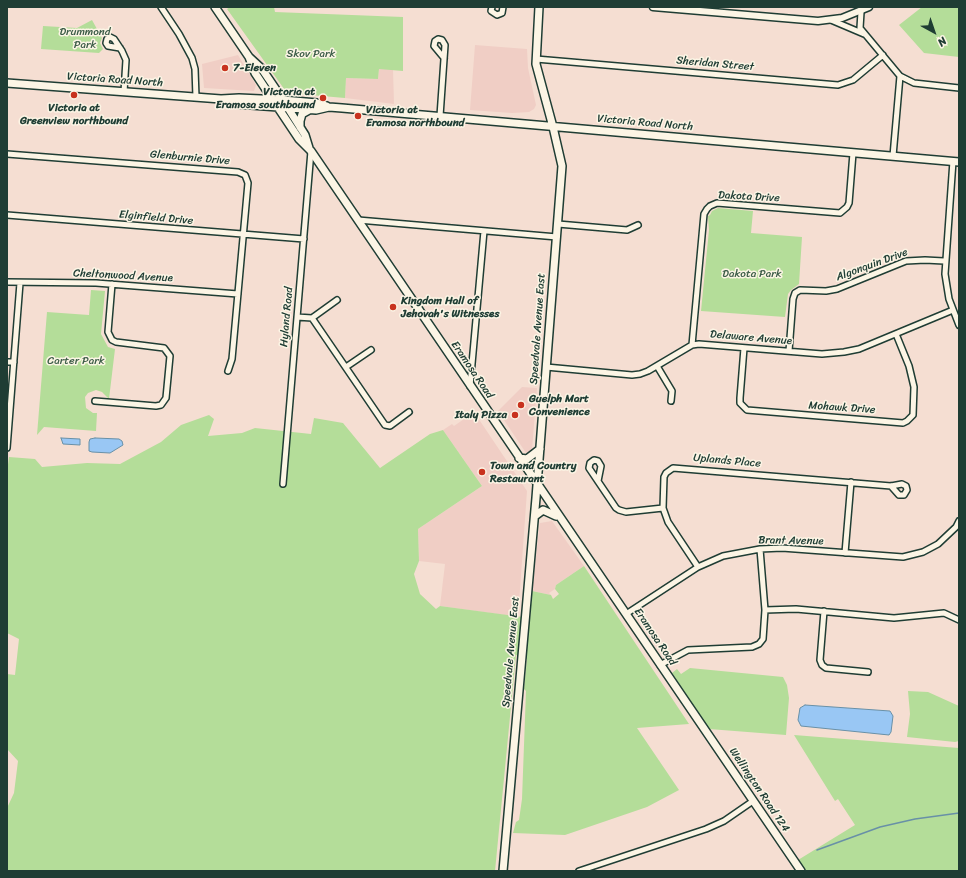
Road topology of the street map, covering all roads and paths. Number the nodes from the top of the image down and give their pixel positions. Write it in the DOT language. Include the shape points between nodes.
graph roads {
  1 [pos="161,7"];
  2 [pos="215,7"];
  3 [pos="492,7"];
  4 [pos="503,7"];
  5 [pos="539,7"];
  6 [pos="653,7"];
  7 [pos="869,7"];
  8 [pos="860,12"];
  9 [pos="831,20"];
  10 [pos="865,34"];
  11 [pos="120,48"];
  12 [pos="883,55"];
  13 [pos="249,57"];
  14 [pos="444,58"];
  15 [pos="536,59"];
  16 [pos="900,76"];
  17 [pos="260,81"];
  18 [pos="7,83"];
  19 [pos="959,88"];
  20 [pos="124,92"];
  21 [pos="196,97"];
  22 [pos="251,98"];
  23 [pos="221,99"];
  24 [pos="273,100"];
  25 [pos="283,100"];
  26 [pos="278,107"];
  27 [pos="329,107"];
  28 [pos="288,108"];
  29 [pos="312,109"];
  30 [pos="440,116"];
  31 [pos="554,126"];
  32 [pos="300,127"];
  33 [pos="310,150"];
  34 [pos="853,153"];
  35 [pos="7,154"];
  36 [pos="893,156"];
  37 [pos="956,161"];
  38 [pos="7,215"];
  39 [pos="358,220"];
  40 [pos="558,224"];
  41 [pos="638,226"];
  42 [pos="484,231"];
  43 [pos="243,235"];
  44 [pos="557,237"];
  45 [pos="304,239"];
  46 [pos="944,261"];
  47 [pos="7,282"];
  48 [pos="20,283"];
  49 [pos="112,284"];
  50 [pos="238,294"];
  51 [pos="337,300"];
  52 [pos="953,310"];
  53 [pos="297,317"];
  54 [pos="312,318"];
  55 [pos="959,325"];
  56 [pos="896,334"];
  57 [pos="692,345"];
  58 [pos="744,348"];
  59 [pos="371,350"];
  60 [pos="789,351"];
  61 [pos="7,362"];
  62 [pos="14,362"];
  63 [pos="657,366"];
  64 [pos="546,367"];
  65 [pos="346,368"];
  66 [pos="228,371"];
  67 [pos="470,387"];
  68 [pos="95,401"];
  69 [pos="671,401"];
  70 [pos="409,412"];
  71 [pos="8,426"];
  72 [pos="7,448"];
  73 [pos="540,449"];
  74 [pos="519,458"];
  75 [pos="598,481"];
  76 [pos="851,482"];
  77 [pos="283,484"];
  78 [pos="537,485"];
  79 [pos="892,486"];
  80 [pos="663,508"];
  81 [pos="534,516"];
  82 [pos="560,520"];
  83 [pos="959,521"];
  84 [pos="958,528"];
  85 [pos="760,549"];
  86 [pos="845,553"];
  87 [pos="698,566"];
  88 [pos="765,610"];
  89 [pos="824,612"];
  90 [pos="626,614"];
  91 [pos="959,620"];
  92 [pos="660,665"];
  93 [pos="868,672"];
  94 [pos="699,722"];
  95 [pos="753,801"];
  96 [pos="503,871"];
  97 [pos="579,871"];
  98 [pos="801,871"];
  1 -- 21 [label="street" via="192,58"];
  2 -- 13 [label="main road, Eramosa Road"];
  3 -- 4 [label="street" via="491,11 497,15 502,13"];
  5 -- 15 [label="main road, Speedvale Avenue East"];
  6 -- 9 [label="street" via="811,21"];
  7 -- 8 [label="street"];
  8 -- 9 [label="street"];
  8 -- 10 [label="street" via="859,23"];
  9 -- 10 [label="street"];
  10 -- 12 [label="street"];
  11 -- 20 [label="street" via="126,60"];
  12 -- 15 [label="street, Sheridan Street" via="853,80 838,85"];
  12 -- 16 [label="street"];
  13 -- 17 [label="main road, Eramosa Road"];
  13 -- 25 [label="main road, Eramosa Road" via="262,69"];
  14 -- 30 [label="street"];
  15 -- 31 [label="main road, Speedvale Avenue East"];
  16 -- 19 [label="street" via="914,83"];
  16 -- 36 [label="street"];
  17 -- 22 [label="main road" via="259,92"];
  17 -- 24 [label="main road, Eramosa Road"];
  18 -- 20 [label="main road, Victoria Road North"];
  20 -- 21 [label="main road, Victoria Road North"];
  21 -- 23 [label="main road, Victoria Road North"];
  22 -- 23 [label="main road, Victoria Road North"];
  22 -- 24 [label="main road, Victoria Road North"];
  23 -- 26 [label="main road, Victoria Road North" via="237,104"];
  24 -- 25 [label="main road, Victoria Road North"];
  24 -- 26 [label="main road, Eramosa Road"];
  25 -- 27 [label="main road, Victoria Road North" via="317,103"];
  25 -- 28 [label="main road, Eramosa Road"];
  26 -- 28 [label="main road, Victoria Road North"];
  26 -- 33 [label="main road, Eramosa Road" via="299,139"];
  27 -- 29 [label="main road, Victoria Road North"];
  27 -- 30 [label="main road, Victoria Road North"];
  28 -- 29 [label="main road, Victoria Road North"];
  28 -- 32 [label="main road, Eramosa Road"];
  29 -- 32 [label="main road" via="302,114"];
  30 -- 31 [label="main road, Victoria Road North"];
  31 -- 34 [label="main road, Victoria Road North"];
  31 -- 40 [label="main road, Speedvale Avenue East" via="562,166"];
  32 -- 33 [label="main road, Eramosa Road"];
  33 -- 39 [label="main road, Eramosa Road"];
  33 -- 45 [label="street, Hyland Road"];
  34 -- 36 [label="main road, Victoria Road North"];
  34 -- 57 [label="street, Dakota Drive" via="849,203 840,213 717,203 707,209 704,214"];
  35 -- 43 [label="street, Glenburnie Drive" via="242,173 248,183"];
  36 -- 37 [label="main road, Victoria Road North"];
  37 -- 46 [label="street"];
  38 -- 43 [label="street, Elginfield Drive"];
  39 -- 42 [label="street"];
  39 -- 67 [label="main road, Eramosa Road"];
  40 -- 41 [label="street" via="627,230"];
  40 -- 44 [label="main road, Speedvale Avenue East"];
  42 -- 44 [label="street"];
  42 -- 67 [label="street"];
  43 -- 45 [label="street, Elginfield Drive"];
  43 -- 50 [label="street, Glenburnie Drive"];
  44 -- 64 [label="main road, Speedvale Avenue East"];
  45 -- 53 [label="street, Hyland Road"];
  46 -- 52 [label="street" via="946,285"];
  46 -- 60 [label="street, Algonquin Drive" via="906,261 837,289 800,290 795,293 793,299"];
  47 -- 48 [label="street, Cheltonwood Avenue"];
  48 -- 49 [label="street, Cheltonwood Avenue"];
  48 -- 62 [label="street"];
  49 -- 50 [label="street, Cheltonwood Avenue"];
  49 -- 68 [label="street" via="108,332 116,342 164,348 170,356 166,398 161,405 156,406"];
  50 -- 66 [label="street, Glenburnie Drive" via="232,359"];
  51 -- 54 [label="street"];
  52 -- 55 [label="street"];
  52 -- 56 [label="street, Delaware Avenue"];
  53 -- 54 [label="street"];
  53 -- 77 [label="street, Hyland Road"];
  54 -- 65 [label="street"];
  56 -- 58 [label="street, Mohawk Drive" via="909,366 914,387 913,415 903,423 747,410 740,403"];
  56 -- 60 [label="street, Delaware Avenue" via="844,352 822,354"];
  57 -- 58 [label="street, Delaware Avenue"];
  57 -- 63 [label="street"];
  58 -- 60 [label="street, Delaware Avenue"];
  59 -- 65 [label="street"];
  61 -- 62 [label="street"];
  62 -- 71 [label="street"];
  63 -- 64 [label="street" via="632,375"];
  63 -- 69 [label="street" via="672,391"];
  64 -- 73 [label="main road, Speedvale Avenue East"];
  65 -- 70 [label="street" via="385,425 390,426"];
  67 -- 74 [label="main road, Eramosa Road"];
  71 -- 72 [label="street"];
  73 -- 74 [label="main road" via="527,459"];
  73 -- 78 [label="main road, Speedvale Avenue East"];
  74 -- 78 [label="main road, Eramosa Road"];
  75 -- 80 [label="street" via="616,508 622,512"];
  76 -- 79 [label="street, Uplands Place"];
  76 -- 80 [label="street, Uplands Place" via="677,467 669,470 664,477"];
  76 -- 86 [label="street"];
  78 -- 81 [label="main road, Speedvale Avenue East"];
  78 -- 82 [label="main road, Eramosa Road"];
  80 -- 87 [label="street, Uplands Place" via="668,522"];
  81 -- 82 [label="main road" via="547,510"];
  81 -- 96 [label="main road, Speedvale Avenue East"];
  82 -- 90 [label="main road, Eramosa Road"];
  83 -- 84 [label="street, Brant Avenue"];
  84 -- 86 [label="street, Brant Avenue" via="923,552 903,557"];
  85 -- 86 [label="street, Brant Avenue" via="782,548"];
  85 -- 87 [label="street, Brant Avenue" via="723,556"];
  85 -- 88 [label="street"];
  87 -- 90 [label="street, Brant Avenue"];
  88 -- 89 [label="street" via="796,609"];
  88 -- 92 [label="street" via="764,639 759,644 752,647 688,650"];
  89 -- 91 [label="street" via="894,618 944,613"];
  89 -- 93 [label="street" via="820,660 822,665 826,668"];
  90 -- 92 [label="main road, Eramosa Road"];
  92 -- 94 [label="main road, Eramosa Road"];
  94 -- 95 [label="main road, Wellington Road 124"];
  95 -- 97 [label="street" via="724,821 706,829"];
  95 -- 98 [label="main road, Wellington Road 124"];
}
